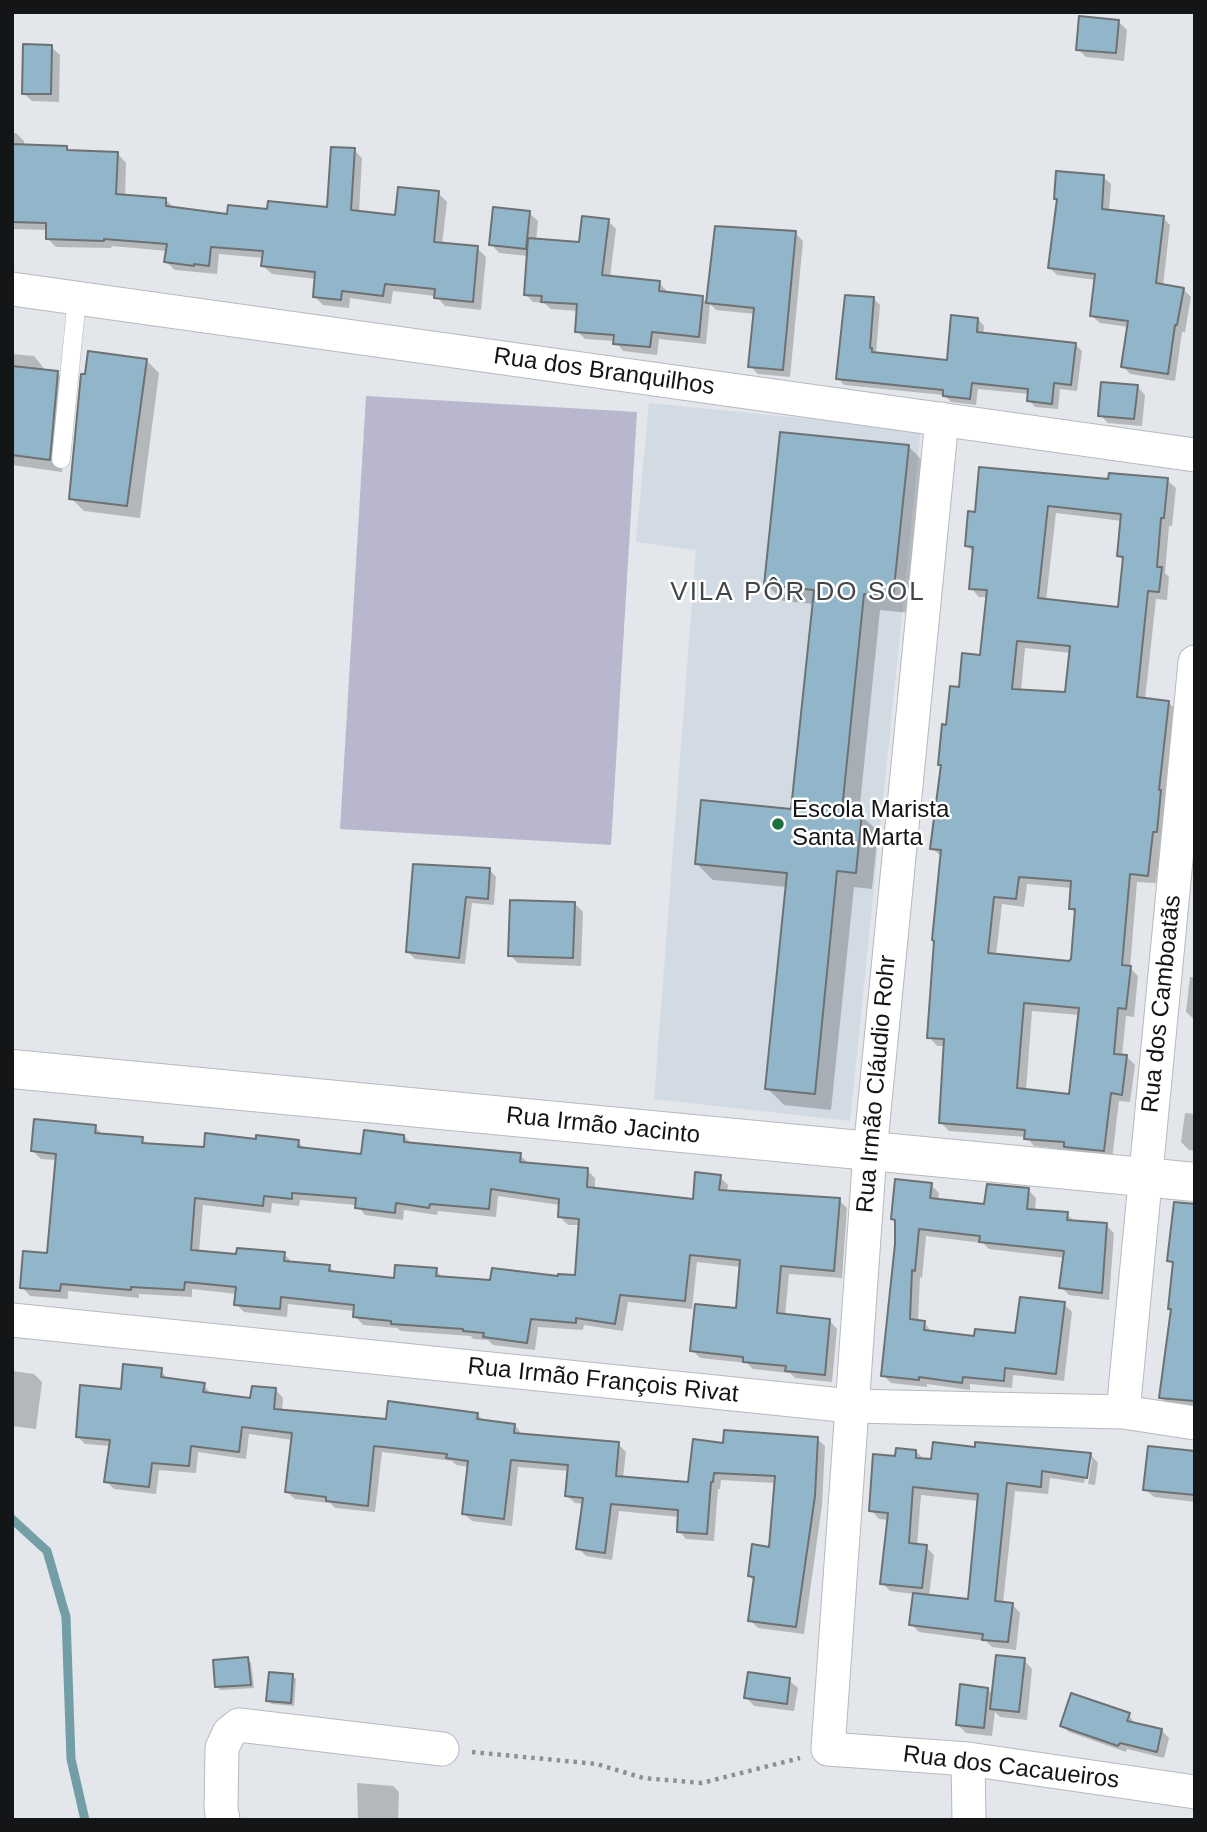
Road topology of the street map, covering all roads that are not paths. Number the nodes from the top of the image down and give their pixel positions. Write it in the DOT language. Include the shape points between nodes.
graph roads {
  1 [pos="12,289"];
  2 [pos="77,298"];
  3 [pos="942,419"];
  4 [pos="1195,454"];
  5 [pos="61,459"];
  6 [pos="1195,662"];
  7 [pos="1183,901"];
  8 [pos="12,1069"];
  9 [pos="870,1152"];
  10 [pos="1144,1178"];
  11 [pos="1195,1182"];
  12 [pos="12,1320"];
  13 [pos="850,1406"];
  14 [pos="1123,1412"];
  15 [pos="1195,1423"];
  16 [pos="442,1749"];
  17 [pos="828,1749"];
  18 [pos="968,1759"];
  19 [pos="1195,1792"];
  20 [pos="223,1820"];
  21 [pos="969,1820"];
  1 -- 2 [label="street, Rua dos Branquilhos"];
  2 -- 3 [label="street, Rua dos Branquilhos"];
  2 -- 5 [label="lane"];
  3 -- 4 [label="street, Rua dos Branquilhos"];
  3 -- 9 [label="street, Rua Irmão Cláudio Rohr"];
  6 -- 7 [label="street, Rua dos Camboatãs"];
  7 -- 10 [label="street, Rua dos Camboatãs"];
  8 -- 9 [label="street, Rua Irmão Jacinto"];
  9 -- 10 [label="street, Rua Irmão Jacinto"];
  9 -- 13 [label="street, Rua Irmão Cláudio Rohr"];
  10 -- 11 [label="street, Rua Irmão Jacinto"];
  10 -- 14 [label="street, Rua dos Camboatãs"];
  12 -- 13 [label="street, Rua Irmão François Rivat"];
  13 -- 14 [label="street, Rua Irmão François Rivat"];
  13 -- 17 [label="street, Rua Irmão Cláudio Rohr"];
  14 -- 15 [label="street, Rua Irmão François Rivat"];
  16 -- 20 [label="street" via="239,1725 222,1748"];
  17 -- 18 [label="street, Rua dos Cacaueiros"];
  18 -- 19 [label="street, Rua dos Cacaueiros"];
  18 -- 21 [label="street"];
}
